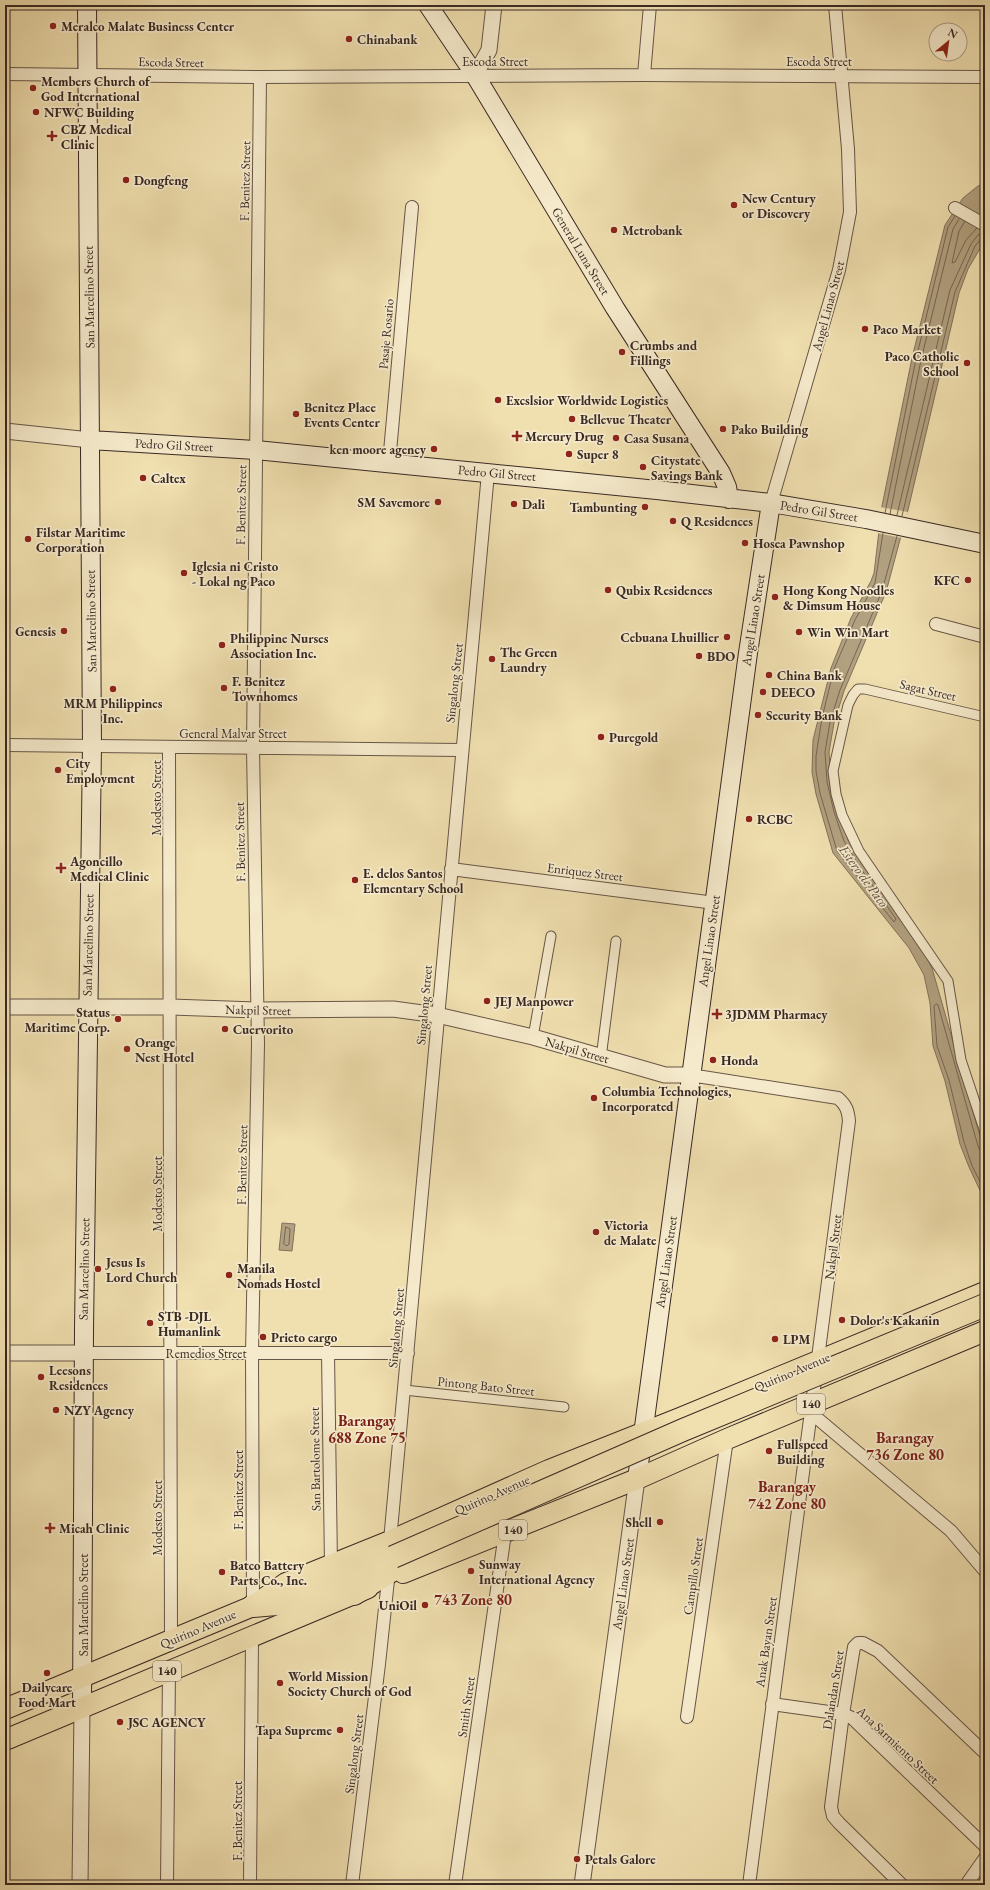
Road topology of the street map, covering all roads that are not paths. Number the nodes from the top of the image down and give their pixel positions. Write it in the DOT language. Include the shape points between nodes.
graph roads {
  1 [pos="87,5"];
  2 [pos="428,5"];
  3 [pos="494,5"];
  4 [pos="650,5"];
  5 [pos="835,5"];
  6 [pos="5,74"];
  7 [pos="87,75"];
  8 [pos="475,75"];
  9 [pos="644,75"];
  10 [pos="840,75"];
  11 [pos="260,77"];
  12 [pos="985,77"];
  13 [pos="412,208"];
  14 [pos="955,208"];
  15 [pos="985,225"];
  16 [pos="5,431"];
  17 [pos="90,440"];
  18 [pos="256,450"];
  19 [pos="389,463"];
  20 [pos="488,472"];
  21 [pos="729,499"];
  22 [pos="771,503"];
  23 [pos="985,544"];
  24 [pos="936,624"];
  25 [pos="985,637"];
  26 [pos="985,717"];
  27 [pos="5,745"];
  28 [pos="92,746"];
  29 [pos="169,747"];
  30 [pos="253,748"];
  31 [pos="461,750"];
  32 [pos="451,869"];
  33 [pos="714,903"];
  34 [pos="551,936"];
  35 [pos="616,941"];
  36 [pos="5,1007"];
  37 [pos="171,1007"];
  38 [pos="87,1008"];
  39 [pos="258,1010"];
  40 [pos="437,1015"];
  41 [pos="533,1037"];
  42 [pos="601,1058"];
  43 [pos="690,1075"];
  44 [pos="985,1132"];
  45 [pos="985,1292"];
  46 [pos="985,1305"];
  47 [pos="985,1319"];
  48 [pos="985,1331"];
  49 [pos="5,1353"];
  50 [pos="84,1353"];
  51 [pos="171,1353"];
  52 [pos="252,1353"];
  53 [pos="328,1353"];
  54 [pos="408,1353"];
  55 [pos="818,1361"];
  56 [pos="404,1390"];
  57 [pos="564,1407"];
  58 [pos="812,1408"];
  59 [pos="643,1433"];
  60 [pos="727,1439"];
  61 [pos="637,1479"];
  62 [pos="501,1527"];
  63 [pos="391,1549"];
  64 [pos="331,1565"];
  65 [pos="985,1571"];
  66 [pos="388,1580"];
  67 [pos="354,1594"];
  68 [pos="253,1606"];
  69 [pos="252,1637"];
  70 [pos="170,1641"];
  71 [pos="169,1670"];
  72 [pos="83,1676"];
  73 [pos="772,1704"];
  74 [pos="82,1707"];
  75 [pos="5,1709"];
  76 [pos="843,1714"];
  77 [pos="686,1717"];
  78 [pos="5,1740"];
  79 [pos="985,1753"];
  80 [pos="985,1846"];
  81 [pos="985,1858"];
  82 [pos="80,1885"];
  83 [pos="166,1885"];
  84 [pos="250,1885"];
  85 [pos="352,1885"];
  86 [pos="455,1885"];
  87 [pos="582,1885"];
  88 [pos="749,1885"];
  89 [pos="902,1885"];
  90 [pos="966,1885"];
  1 -- 7 [label="main road, San Marcelino Street"];
  2 -- 8 [label="main road, General Luna Street"];
  3 -- 8 [label="street" via="489,50"];
  4 -- 9 [label="street"];
  5 -- 10 [label="street, Angel Linao Street"];
  6 -- 7 [label="street, Escoda Street"];
  7 -- 11 [label="street, Escoda Street"];
  7 -- 17 [label="main road, San Marcelino Street"];
  8 -- 9 [label="street, Escoda Street"];
  8 -- 11 [label="street, Escoda Street"];
  8 -- 21 [label="main road, General Luna Street" via="615,308 721,473"];
  9 -- 10 [label="street, Escoda Street"];
  10 -- 12 [label="street, Escoda Street"];
  10 -- 22 [label="street, Angel Linao Street" via="848,149 850,212 839,270"];
  11 -- 18 [label="street, F. Benitez Street"];
  13 -- 19 [label="street, Pasaje Rosario"];
  14 -- 15 [label="street"];
  16 -- 17 [label="street, Pedro Gil Street"];
  17 -- 18 [label="main road, Pedro Gil Street"];
  17 -- 28 [label="main road, San Marcelino Street"];
  18 -- 19 [label="main road, Pedro Gil Street"];
  18 -- 30 [label="street, F. Benitez Street"];
  19 -- 20 [label="main road, Pedro Gil Street"];
  20 -- 21 [label="main road, Pedro Gil Street"];
  20 -- 31 [label="street, Singalong Street"];
  21 -- 22 [label="main road, Pedro Gil Street"];
  22 -- 23 [label="main road, Pedro Gil Street" via="866,519"];
  22 -- 33 [label="main road, Angel Linao Street"];
  24 -- 25 [label="street"];
  26 -- 44 [label="street, Sagat Street" via="858,689 848,705 833,771 842,815 858,852 948,981 961,1060"];
  27 -- 28 [label="street, General Malvar Street"];
  28 -- 29 [label="street, General Malvar Street"];
  28 -- 38 [label="main road, San Marcelino Street"];
  29 -- 30 [label="street, General Malvar Street"];
  29 -- 37 [label="street, Modesto Street"];
  30 -- 31 [label="street, General Malvar Street"];
  30 -- 39 [label="street, F. Benitez Street"];
  31 -- 32 [label="street, Singalong Street"];
  32 -- 33 [label="street, Enriquez Street"];
  32 -- 40 [label="street, Singalong Street"];
  33 -- 43 [label="main road, Angel Linao Street"];
  34 -- 41 [label="street"];
  35 -- 42 [label="street"];
  36 -- 38 [label="street, Nakpil Street"];
  37 -- 38 [label="street, Nakpil Street"];
  37 -- 39 [label="street, Nakpil Street"];
  37 -- 51 [label="street, Modesto Street"];
  38 -- 50 [label="main road, San Marcelino Street"];
  39 -- 40 [label="street, Nakpil Street" via="394,1009"];
  39 -- 52 [label="street, F. Benitez Street"];
  40 -- 41 [label="street, Nakpil Street"];
  40 -- 54 [label="street, Singalong Street"];
  41 -- 42 [label="street, Nakpil Street"];
  42 -- 43 [label="street, Nakpil Street" via="665,1075"];
  43 -- 55 [label="street, Nakpil Street" via="838,1098 848,1111 849,1120"];
  43 -- 59 [label="main road, Angel Linao Street"];
  45 -- 55 [label="main road, Quirino Avenue / 140"];
  46 -- 63 [label="highway, bridge"];
  47 -- 62 [label="highway"];
  48 -- 58 [label="main road, Quirino Avenue / 140"];
  49 -- 50 [label="street, Remedios Street"];
  50 -- 51 [label="street, Remedios Street"];
  50 -- 72 [label="main road, San Marcelino Street"];
  51 -- 52 [label="street, Remedios Street"];
  51 -- 70 [label="street, Modesto Street"];
  52 -- 53 [label="street, Remedios Street"];
  52 -- 68 [label="street, F. Benitez Street"];
  53 -- 54 [label="street, Remedios Street"];
  53 -- 64 [label="street, San Bartolome Street"];
  54 -- 56 [label="street, Singalong Street"];
  55 -- 58 [label="street, Nakpil Street"];
  55 -- 59 [label="main road, Quirino Avenue / 140"];
  56 -- 57 [label="street, Pintong Bato Street"];
  56 -- 63 [label="street, Singalong Street"];
  58 -- 60 [label="main road, Quirino Avenue / 140"];
  58 -- 65 [label="street" via="951,1531"];
  58 -- 73 [label="street, Anak Bayan Street"];
  59 -- 61 [label="main road, Angel Linao Street"];
  59 -- 63 [label="main road, Quirino Avenue / 140" via="549,1470"];
  60 -- 61 [label="main road, Quirino Avenue / 140"];
  60 -- 77 [label="street, Campillo Street"];
  61 -- 62 [label="main road, Quirino Avenue / 140"];
  61 -- 87 [label="street, Angel Linao Street"];
  62 -- 66 [label="main road, Quirino Avenue / 140"];
  62 -- 67 [label="highway" via="412,1558"];
  62 -- 86 [label="street, Smith Street"];
  63 -- 64 [label="main road, Quirino Avenue / 140"];
  63 -- 68 [label="highway" via="288,1603"];
  64 -- 68 [label="main road, Quirino Avenue / 140" via="286,1583"];
  66 -- 67 [label="main road, Quirino Avenue / 140"];
  66 -- 85 [label="street, Singalong Street"];
  67 -- 69 [label="main road, Quirino Avenue / 140"];
  68 -- 70 [label="main road, Quirino Avenue / 140"];
  69 -- 71 [label="main road, Quirino Avenue / 140"];
  69 -- 84 [label="street, F. Benitez Street"];
  70 -- 72 [label="main road, Quirino Avenue / 140"];
  71 -- 74 [label="main road, Quirino Avenue / 140"];
  71 -- 83 [label="street"];
  72 -- 74 [label="main road, San Marcelino Street"];
  72 -- 75 [label="main road, Quirino Avenue / 140"];
  73 -- 76 [label="street, Ana Sarmiento Street"];
  73 -- 88 [label="street, Anak Bayan Street"];
  74 -- 78 [label="main road, Quirino Avenue / 140"];
  74 -- 82 [label="street, San Marcelino Street"];
  76 -- 79 [label="street, Dalandan Street" via="854,1647 858,1643 863,1643 878,1651"];
  76 -- 80 [label="street, Ana Sarmiento Street" via="852,1718"];
  76 -- 89 [label="street, Dalandan Street" via="831,1807 833,1816"];
  81 -- 90 [label="street"];
}
